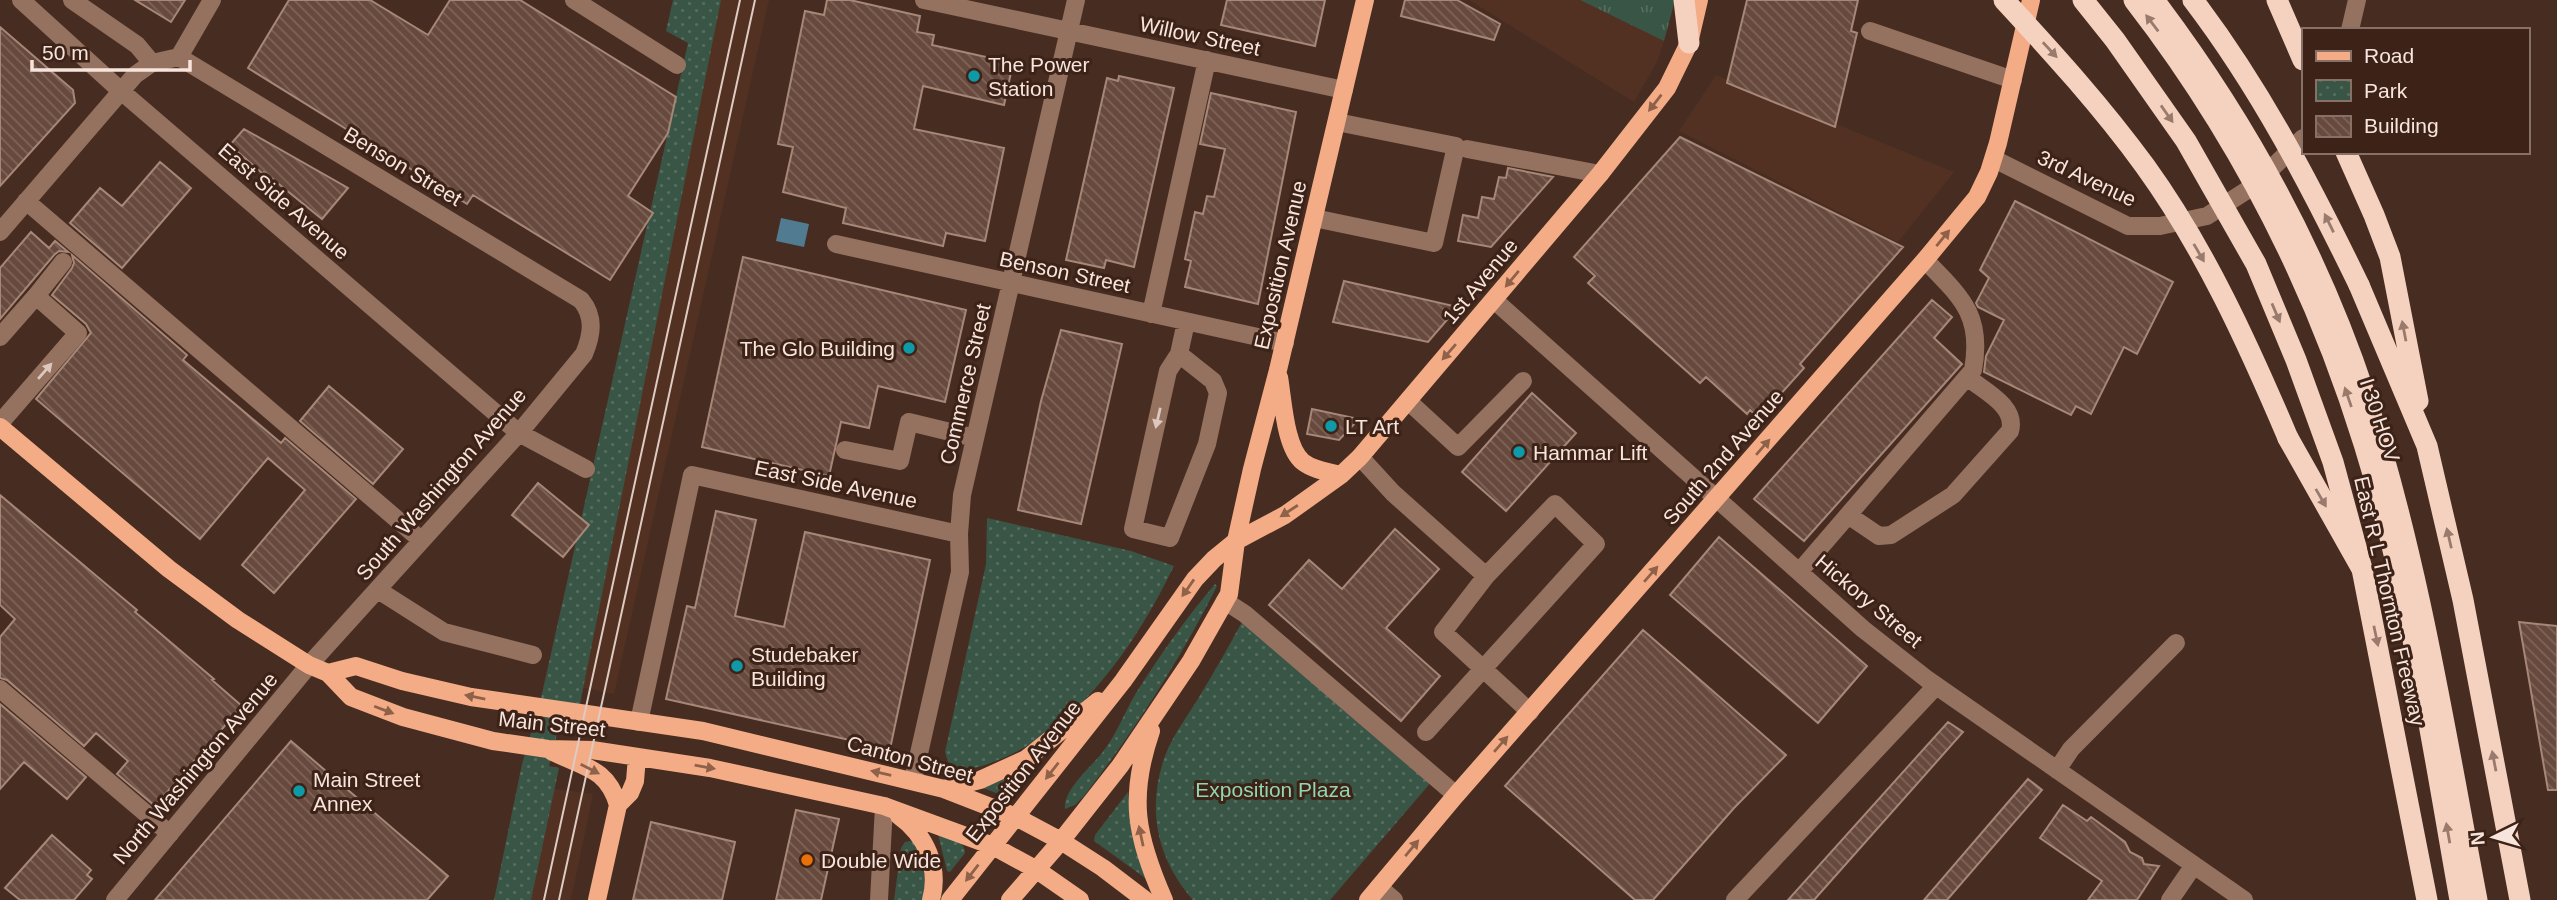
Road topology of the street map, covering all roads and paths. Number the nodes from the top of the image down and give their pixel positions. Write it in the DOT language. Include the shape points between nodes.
graph roads {
  1 [pos="21,0"];
  2 [pos="71,0"];
  3 [pos="212,0"];
  4 [pos="574,0"];
  5 [pos="924,0"];
  6 [pos="1076,0"];
  7 [pos="1365,0"];
  8 [pos="1684,0"];
  9 [pos="1699,0"];
  10 [pos="2004,0"];
  11 [pos="2031,0"];
  12 [pos="2082,0"];
  13 [pos="2134,0"];
  14 [pos="2154,0"];
  15 [pos="2193,0"];
  16 [pos="2277,0"];
  17 [pos="2357,0"];
  18 [pos="953,3"];
  19 [pos="51,25"];
  20 [pos="2350,28"];
  21 [pos="1068,31"];
  22 [pos="1870,31"];
  23 [pos="1689,43"];
  24 [pos="178,57"];
  25 [pos="2302,58"];
  26 [pos="1207,61"];
  27 [pos="152,63"];
  28 [pos="677,65"];
  29 [pos="2013,80"];
  30 [pos="1344,90"];
  31 [pos="121,91"];
  32 [pos="1337,122"];
  33 [pos="2302,139"];
  34 [pos="1467,149"];
  35 [pos="2347,154"];
  36 [pos="1994,159"];
  37 [pos="1600,174"];
  38 [pos="26,201"];
  39 [pos="1314,218"];
  40 [pos="0,232"];
  41 [pos="836,244"];
  42 [pos="1925,260"];
  43 [pos="63,262"];
  44 [pos="1012,283"];
  45 [pos="36,296"];
  46 [pos="1493,300"];
  47 [pos="1151,314"];
  48 [pos="1186,322"];
  49 [pos="591,324"];
  50 [pos="0,337"];
  51 [pos="1285,343"];
  52 [pos="1179,354"];
  53 [pos="1278,370"];
  54 [pos="1967,377"];
  55 [pos="1523,381"];
  56 [pos="1408,401"];
  57 [pos="0,425"];
  58 [pos="519,433"];
  59 [pos="975,438"];
  60 [pos="2427,446"];
  61 [pos="845,450"];
  62 [pos="1360,457"];
  63 [pos="586,469"];
  64 [pos="1340,475"];
  65 [pos="1718,498"];
  66 [pos="1848,515"];
  67 [pos="959,534"];
  68 [pos="421,541"];
  69 [pos="1237,541"];
  70 [pos="2362,569"];
  71 [pos="1798,572"];
  72 [pos="1486,576"];
  73 [pos="378,590"];
  74 [pos="1225,601"];
  75 [pos="2176,643"];
  76 [pos="533,655"];
  77 [pos="309,666"];
  78 [pos="1482,669"];
  79 [pos="328,673"];
  80 [pos="1123,681"];
  81 [pos="1936,686"];
  82 [pos="0,689"];
  83 [pos="1158,710"];
  84 [pos="1530,712"];
  85 [pos="639,722"];
  86 [pos="1426,732"];
  87 [pos="548,749"];
  88 [pos="637,757"];
  89 [pos="2057,770"];
  90 [pos="913,780"];
  91 [pos="944,789"];
  92 [pos="1456,795"];
  93 [pos="618,805"];
  94 [pos="884,806"];
  95 [pos="1016,817"];
  96 [pos="170,834"];
  97 [pos="1061,841"];
  98 [pos="993,846"];
  99 [pos="2194,865"];
  100 [pos="1037,870"];
  101 [pos="1373,894"];
  102 [pos="115,900"];
  103 [pos="597,900"];
  104 [pos="879,900"];
  105 [pos="931,900"];
  106 [pos="950,900"];
  107 [pos="1010,900"];
  108 [pos="1080,900"];
  109 [pos="1144,900"];
  110 [pos="1164,900"];
  111 [pos="1394,900"];
  112 [pos="1735,900"];
  113 [pos="2170,900"];
  114 [pos="2244,900"];
  115 [pos="2427,900"];
  116 [pos="2460,900"];
  117 [pos="2477,900"];
  118 [pos="2520,900"];
  1 -- 19 [label="street, East Side Avenue"];
  2 -- 19 [label="street"];
  2 -- 27 [label="street" via="137,45"];
  3 -- 24 [label="street"];
  4 -- 28 [label="street"];
  5 -- 18 [label="street, Willow Street"];
  6 -- 21 [label="street, Commerce Street"];
  7 -- 30 [label="main road, Exposition Avenue"];
  8 -- 23 [label="highway"];
  9 -- 23 [label="main road, 1st Avenue"];
  10 -- 70 [label="highway, one-way, bridge" via="2083,87 2146,167 2183,225 2255,360 2288,438"];
  11 -- 29 [label="main road, South 2nd Avenue"];
  12 -- 70 [label="highway, East R L Thornton Freeway, one-way, bridge" via="2186,141 2256,264 2333,462"];
  116 -- 13 [label="highway, I 30 HOV, one-way, bridge" via="2402,592 2342,378 2273,216 2185,69"];
  14 -- 117 [label="highway, I 30 HOV, bridge" via="2267,173 2318,277 2355,369 2405,540"];
  60 -- 15 [label="highway, one-way, bridge" via="2312,187 2260,98"];
  16 -- 25 [label="highway"];
  17 -- 20 [label="street"];
  18 -- 21 [label="street, Willow Street"];
  19 -- 31 [label="street, East Side Avenue"];
  21 -- 26 [label="street, Willow Street"];
  21 -- 44 [label="street, Commerce Street"];
  22 -- 29 [label="street"];
  23 -- 37 [label="main road, 1st Avenue, one-way" via="1667,88"];
  24 -- 27 [label="street"];
  24 -- 49 [label="street, Benson Street" via="581,300 590,310"];
  26 -- 30 [label="street, Willow Street"];
  26 -- 47 [label="street"];
  27 -- 31 [label="street"];
  29 -- 36 [label="main road, South 2nd Avenue"];
  30 -- 32 [label="main road, Exposition Avenue"];
  31 -- 38 [label="street"];
  31 -- 58 [label="street, East Side Avenue"];
  32 -- 39 [label="main road, Exposition Avenue"];
  32 -- 39 [label="street" via="1455,146 1434,243"];
  33 -- 36 [label="street, 3rd Avenue" via="2252,187 2207,216 2160,226 2128,226"];
  34 -- 37 [label="street"];
  60 -- 35 [label="highway, one-way" via="2390,257"];
  42 -- 36 [label="main road, South 2nd Avenue, one-way" via="1977,197"];
  37 -- 46 [label="main road, 1st Avenue, one-way"];
  38 -- 40 [label="street"];
  38 -- 68 [label="street"];
  39 -- 51 [label="main road, Exposition Avenue"];
  41 -- 44 [label="street, Benson Street"];
  42 -- 54 [label="street" via="1966,306 1975,327 1977,349"];
  65 -- 42 [label="main road, South 2nd Avenue, one-way"];
  43 -- 45 [label="street"];
  44 -- 47 [label="street, Benson Street"];
  44 -- 59 [label="street, Commerce Street"];
  45 -- 50 [label="street"];
  57 -- 45 [label="street, one-way" via="78,333"];
  46 -- 56 [label="main road, 1st Avenue, one-way"];
  46 -- 65 [label="street, Hickory Street"];
  47 -- 48 [label="street, Benson Street"];
  48 -- 51 [label="street, Benson Street"];
  48 -- 52 [label="street"];
  49 -- 58 [label="street, South Washington Avenue" via="584,354"];
  51 -- 53 [label="main road, Exposition Avenue"];
  52 -- 52 [label="street, one-way" via="1168,372 1133,529 1170,538 1207,444 1218,393 1213,381"];
  53 -- 64 [label="main road" via="1287,431 1296,454 1304,463"];
  53 -- 69 [label="main road, Exposition Avenue"];
  54 -- 66 [label="street"];
  54 -- 66 [label="street" via="2006,407 2013,422 2010,431 1953,495 1891,535 1879,536"];
  55 -- 56 [label="street" via="1458,447"];
  56 -- 62 [label="main road, 1st Avenue"];
  57 -- 77 [label="main road, Main Street" via="169,569"];
  58 -- 63 [label="street, East Side Avenue"];
  58 -- 68 [label="street, South Washington Avenue"];
  59 -- 61 [label="street" via="909,422 900,461"];
  59 -- 67 [label="street, Commerce Street"];
  118 -- 60 [label="highway, one-way" via="2463,600"];
  62 -- 64 [label="main road, 1st Avenue"];
  62 -- 72 [label="street" via="1393,493"];
  64 -- 69 [label="main road, 1st Avenue, one-way"];
  65 -- 71 [label="street, Hickory Street"];
  84 -- 65 [label="main road, South 2nd Avenue, one-way"];
  66 -- 71 [label="street"];
  67 -- 85 [label="street, East Side Avenue" via="692,475"];
  67 -- 90 [label="street, Commerce Street" via="956,594"];
  68 -- 73 [label="street, South Washington Avenue"];
  69 -- 74 [label="main road, Exposition Avenue"];
  69 -- 80 [label="main road, Exposition Avenue, one-way" via="1195,579"];
  70 -- 115 [label="highway, East R L Thornton Freeway, one-way"];
  71 -- 81 [label="street, Hickory Street"];
  72 -- 78 [label="street" via="1443,632"];
  72 -- 78 [label="street" via="1555,504 1596,544"];
  73 -- 76 [label="street" via="444,632"];
  73 -- 77 [label="street, South Washington Avenue"];
  74 -- 83 [label="main road, Exposition Avenue"];
  74 -- 92 [label="street"];
  75 -- 89 [label="street" via="2071,749"];
  77 -- 79 [label="main road, Main Street"];
  77 -- 96 [label="street, North Washington Avenue"];
  78 -- 84 [label="street"];
  78 -- 86 [label="street"];
  85 -- 79 [label="main road, Main Street, one-way" via="471,697 356,666"];
  79 -- 87 [label="main road, Main Street, one-way" via="351,697 403,717 493,741"];
  80 -- 91 [label="main road" via="1026,759 980,780"];
  80 -- 95 [label="main road, Exposition Avenue, one-way"];
  81 -- 89 [label="street, Hickory Street"];
  81 -- 112 [label="street"];
  82 -- 96 [label="street"];
  83 -- 97 [label="main road, Exposition Avenue"];
  110 -- 83 [label="main road, one-way" via="1147,861 1137,789"];
  92 -- 84 [label="main road, South 2nd Avenue, one-way"];
  90 -- 85 [label="main road, Canton Street, one-way" via="703,731"];
  87 -- 88 [label="main road, Main Street"];
  87 -- 93 [label="main road, one-way" via="599,773"];
  88 -- 93 [label="main road" via="635,781"];
  88 -- 94 [label="main road, one-way"];
  89 -- 99 [label="street, Hickory Street"];
  90 -- 91 [label="main road, Canton Street"];
  91 -- 95 [label="main road, Canton Street"];
  101 -- 92 [label="main road, South 2nd Avenue, one-way"];
  93 -- 103 [label="main road"];
  94 -- 98 [label="main road"];
  94 -- 104 [label="street"];
  94 -- 105 [label="main road" via="906,821 928,852 935,888"];
  95 -- 97 [label="main road, Canton Street"];
  95 -- 98 [label="main road, Exposition Avenue"];
  96 -- 102 [label="street, North Washington Avenue"];
  97 -- 100 [label="main road, Exposition Avenue"];
  97 -- 109 [label="main road, Canton Street"];
  98 -- 100 [label="main road"];
  98 -- 106 [label="main road, Exposition Avenue, one-way"];
  99 -- 113 [label="street"];
  99 -- 114 [label="street, Hickory Street"];
  100 -- 107 [label="main road, Exposition Avenue"];
  100 -- 108 [label="main road"];
  101 -- 111 [label="street"];
}
